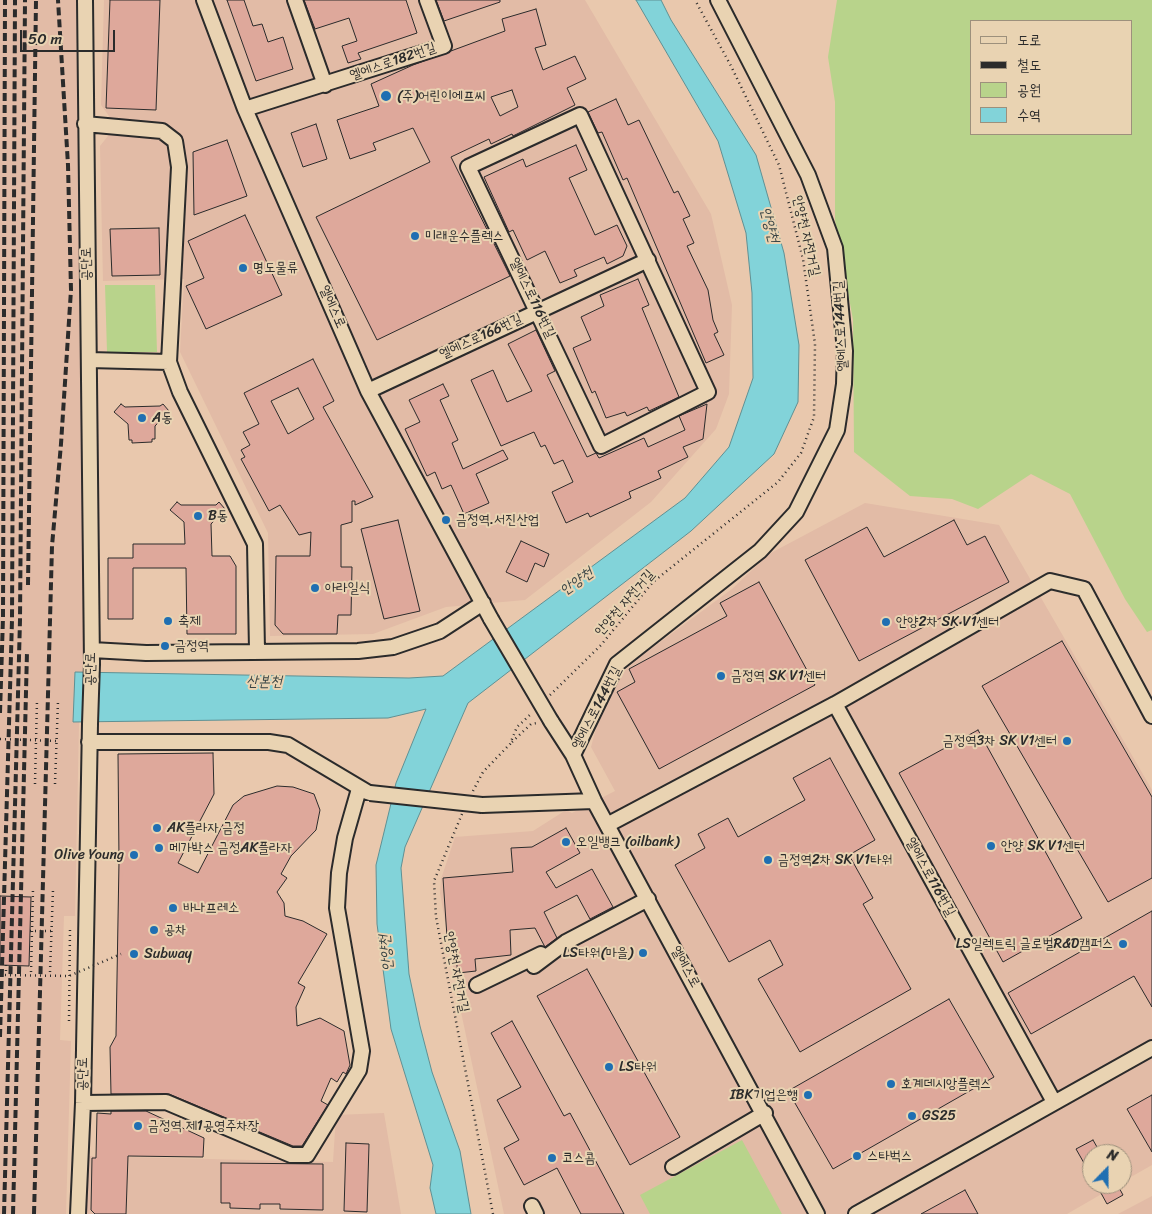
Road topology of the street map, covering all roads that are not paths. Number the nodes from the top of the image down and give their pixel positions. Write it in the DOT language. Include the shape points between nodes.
graph roads {
  1 [pos="85,0"];
  2 [pos="198,0"];
  3 [pos="204,0"];
  4 [pos="295,0"];
  5 [pos="427,0"];
  6 [pos="718,0"];
  7 [pos="211,23"];
  8 [pos="325,85"];
  9 [pos="245,109"];
  10 [pos="85,124"];
  11 [pos="648,260"];
  12 [pos="538,310"];
  13 [pos="89,360"];
  14 [pos="169,362"];
  15 [pos="368,391"];
  16 [pos="483,603"];
  17 [pos="257,650"];
  18 [pos="92,656"];
  19 [pos="835,704"];
  20 [pos="1152,716"];
  21 [pos="89,742"];
  22 [pos="573,755"];
  23 [pos="364,791"];
  24 [pos="594,801"];
  25 [pos="607,825"];
  26 [pos="648,899"];
  27 [pos="566,942"];
  28 [pos="534,966"];
  29 [pos="477,985"];
  30 [pos="1152,1048"];
  31 [pos="1054,1102"];
  32 [pos="83,1103"];
  33 [pos="764,1113"];
  34 [pos="673,1167"];
  35 [pos="78,1214"];
  36 [pos="817,1214"];
  37 [pos="856,1214"];
  1 -- 10 [label="street, 공단로"];
  2 -- 7 [label="street"];
  3 -- 7 [label="street, 엘에스로"];
  4 -- 8 [label="street"];
  5 -- 8 [label="street, 엘에스로182번길" via="444,46"];
  6 -- 22 [label="street, 엘에스로144번길" via="808,175 835,248 845,351 837,430 796,512 760,551 617,664"];
  7 -- 9 [label="street, 엘에스로"];
  8 -- 9 [label="street, 엘에스로182번길"];
  9 -- 15 [label="street, 엘에스로"];
  10 -- 13 [label="street, 공단로"];
  10 -- 14 [label="street" via="162,130 175,141 179,168"];
  11 -- 12 [label="street, 엘에스로166번길"];
  11 -- 12 [label="street, 엘에스로116번길" via="708,392 601,446"];
  11 -- 12 [label="street, 엘에스로116번길" via="580,115 468,167"];
  12 -- 15 [label="street, 엘에스로166번길"];
  13 -- 14 [label="street"];
  13 -- 18 [label="street, 공단로"];
  14 -- 17 [label="street" via="180,392 255,544"];
  15 -- 16 [label="street, 엘에스로"];
  16 -- 17 [label="street" via="440,631 393,647 358,651"];
  16 -- 22 [label="street, 엘에스로, bridge"];
  17 -- 18 [label="street"];
  18 -- 21 [label="street, 공단로, bridge"];
  19 -- 20 [label="street" via="1050,581 1084,589"];
  19 -- 25 [label="street"];
  19 -- 31 [label="street, 엘에스로116번길"];
  21 -- 23 [label="street" via="269,742 288,745"];
  21 -- 32 [label="street, 공단로"];
  22 -- 24 [label="street, 엘에스로"];
  23 -- 24 [label="street, bridge" via="476,802"];
  23 -- 32 [label="street" via="345,838 337,908 362,1051 359,1070 307,1155 291,1155 166,1102"];
  24 -- 25 [label="street, 엘에스로"];
  25 -- 26 [label="street, 엘에스로"];
  26 -- 27 [label="street"];
  26 -- 33 [label="street, 엘에스로"];
  27 -- 28 [label="street"];
  27 -- 29 [label="street"];
  30 -- 31 [label="street"];
  31 -- 37 [label="street"];
  32 -- 35 [label="street, 공단로"];
  33 -- 34 [label="street"];
  33 -- 36 [label="street, 엘에스로"];
}
